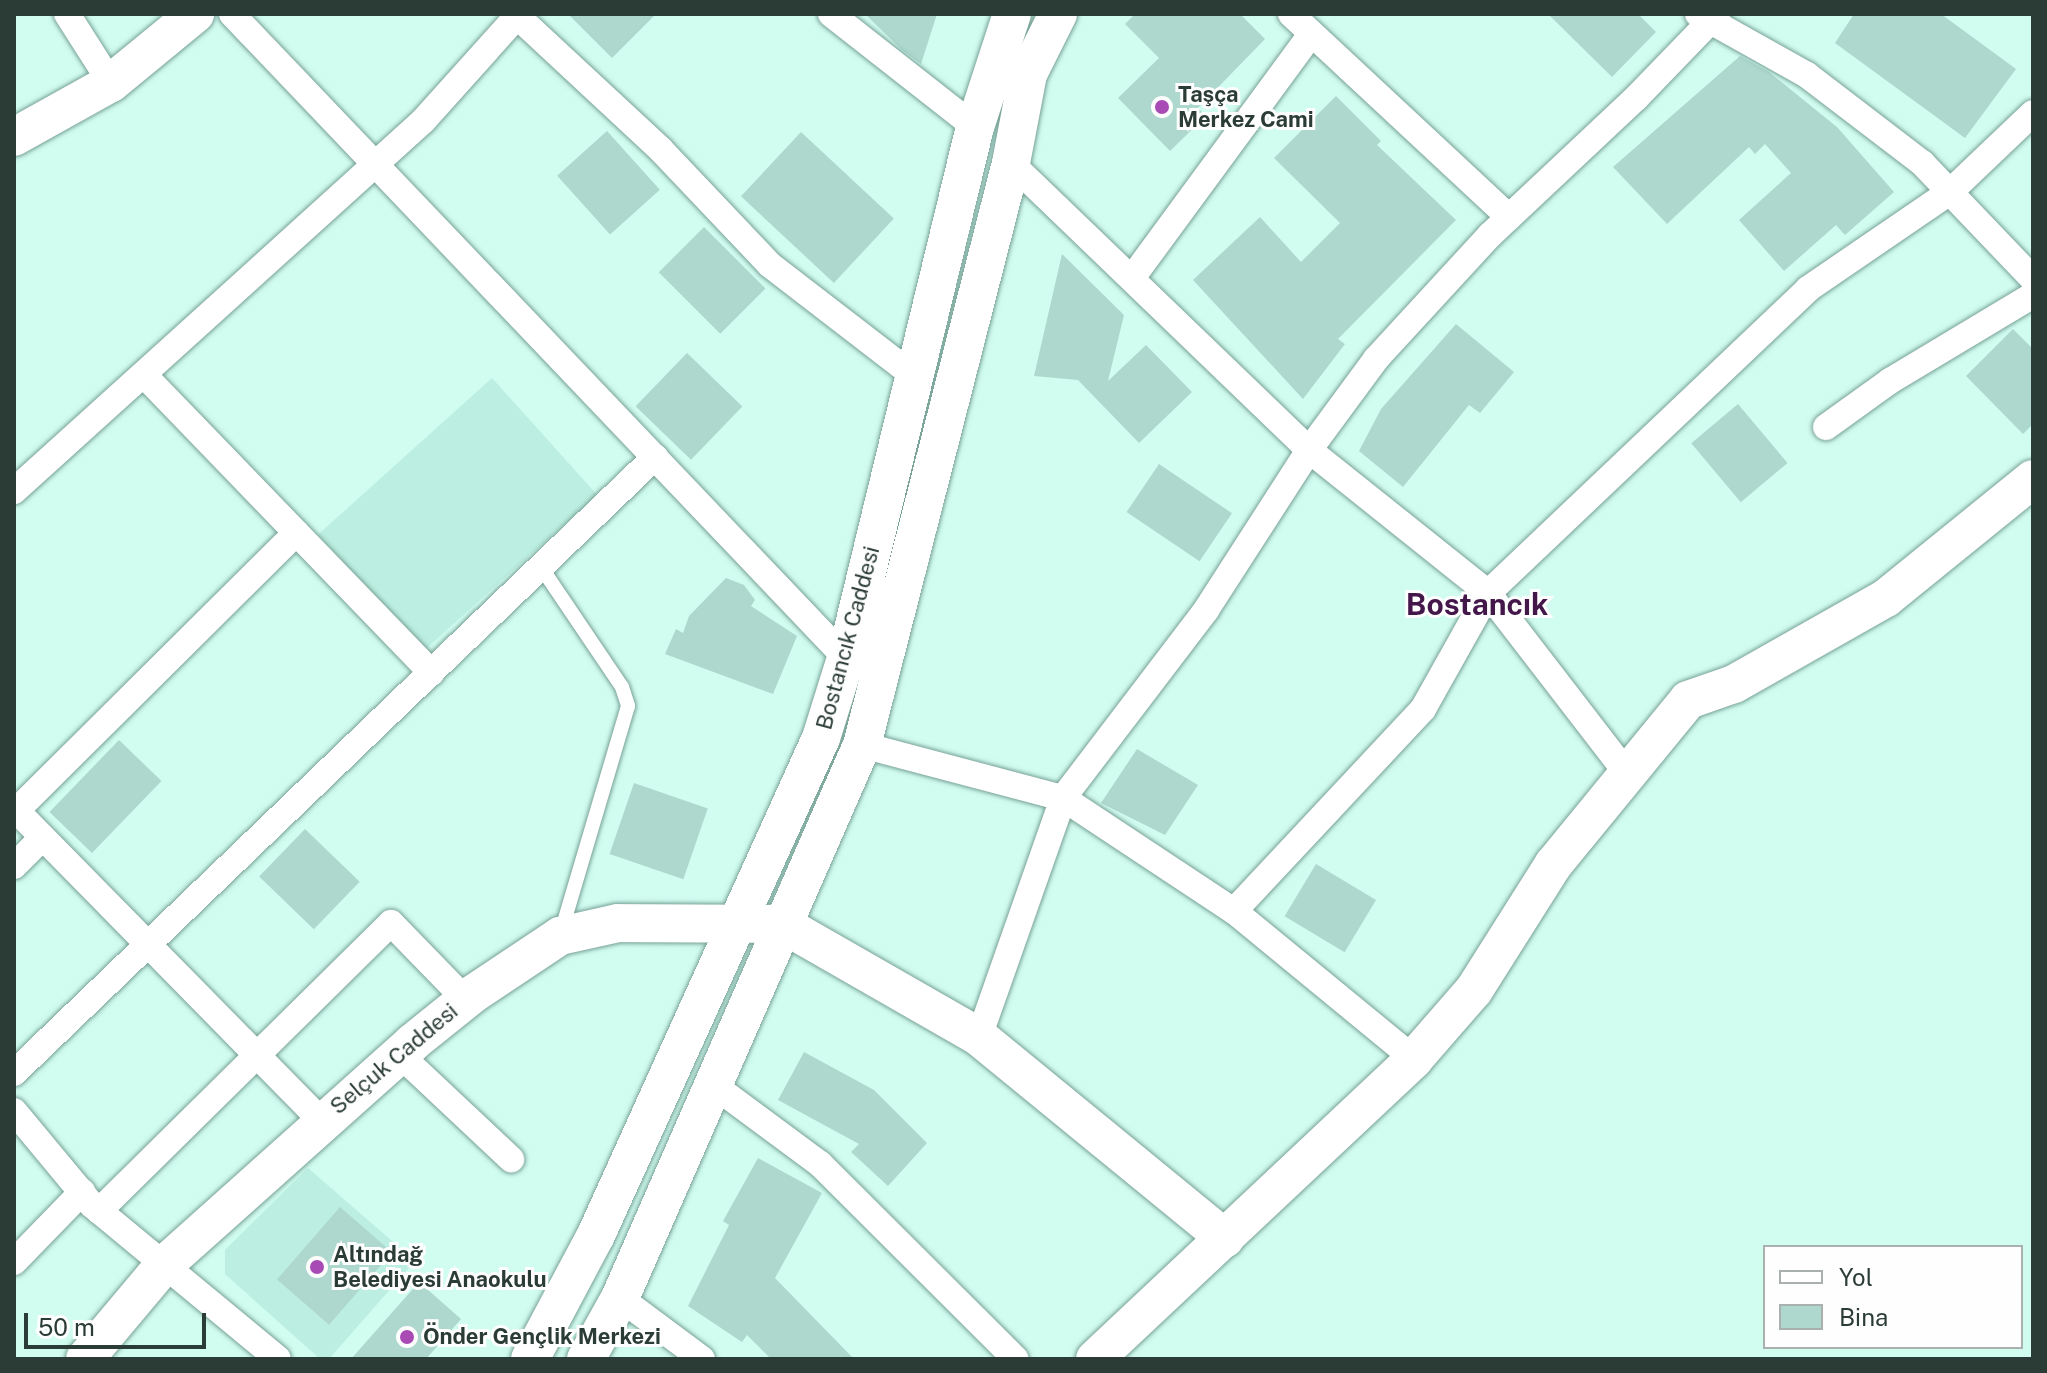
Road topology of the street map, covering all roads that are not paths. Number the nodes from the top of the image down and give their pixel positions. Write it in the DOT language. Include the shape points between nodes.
graph roads {
  1 [pos="67,14"];
  2 [pos="195,14"];
  3 [pos="232,14"];
  4 [pos="831,14"];
  5 [pos="1012,14"];
  6 [pos="1058,14"];
  7 [pos="1291,14"];
  8 [pos="518,15"];
  9 [pos="1709,16"];
  10 [pos="1311,34"];
  11 [pos="111,83"];
  12 [pos="2033,113"];
  13 [pos="975,127"];
  14 [pos="14,137"];
  15 [pos="377,163"];
  16 [pos="1011,163"];
  17 [pos="1951,191"];
  18 [pos="1509,217"];
  19 [pos="1132,278"];
  20 [pos="2033,279"];
  21 [pos="2033,295"];
  22 [pos="144,375"];
  23 [pos="914,376"];
  24 [pos="1826,427"];
  25 [pos="1309,450"];
  26 [pos="655,457"];
  27 [pos="2033,479"];
  28 [pos="14,491"];
  29 [pos="296,533"];
  30 [pos="541,567"];
  31 [pos="1488,593"];
  32 [pos="846,658"];
  33 [pos="432,673"];
  34 [pos="862,745"];
  35 [pos="1628,775"];
  36 [pos="1063,798"];
  37 [pos="15,810"];
  38 [pos="42,838"];
  39 [pos="14,866"];
  40 [pos="1234,911"];
  41 [pos="736,923"];
  42 [pos="782,924"];
  43 [pos="560,936"];
  44 [pos="147,949"];
  45 [pos="466,1000"];
  46 [pos="979,1037"];
  47 [pos="399,1054"];
  48 [pos="258,1056"];
  49 [pos="1414,1059"];
  50 [pos="14,1073"];
  51 [pos="712,1084"];
  52 [pos="14,1111"];
  53 [pos="321,1120"];
  54 [pos="511,1159"];
  55 [pos="91,1202"];
  56 [pos="1225,1238"];
  57 [pos="14,1262"];
  58 [pos="163,1266"];
  59 [pos="620,1298"];
  60 [pos="85,1359"];
  61 [pos="278,1359"];
  62 [pos="530,1359"];
  63 [pos="586,1359"];
  64 [pos="702,1359"];
  65 [pos="1016,1359"];
  66 [pos="1095,1359"];
  1 -- 11 [label="street"];
  2 -- 11 [label="street"];
  3 -- 15 [label="street"];
  4 -- 13 [label="street"];
  5 -- 13 [label="street, Bostancık Caddesi"];
  6 -- 16 [label="street, Bostancık Caddesi" via="1028,74"];
  7 -- 10 [label="street"];
  8 -- 15 [label="street" via="423,121"];
  8 -- 23 [label="street" via="661,150 770,265"];
  9 -- 17 [label="street" via="1807,75"];
  9 -- 18 [label="street"];
  10 -- 18 [label="street"];
  10 -- 19 [label="street"];
  11 -- 14 [label="street"];
  12 -- 17 [label="street"];
  13 -- 23 [label="street, Bostancık Caddesi"];
  15 -- 22 [label="street"];
  15 -- 26 [label="street"];
  16 -- 19 [label="street"];
  16 -- 34 [label="street, Bostancık Caddesi"];
  17 -- 20 [label="street"];
  17 -- 31 [label="street" via="1808,289"];
  18 -- 25 [label="street" via="1376,359"];
  19 -- 25 [label="street"];
  21 -- 24 [label="street" via="1890,381"];
  22 -- 28 [label="street"];
  22 -- 29 [label="street"];
  23 -- 32 [label="street, Bostancık Caddesi"];
  25 -- 31 [label="street"];
  25 -- 36 [label="street" via="1206,610"];
  26 -- 30 [label="street"];
  26 -- 32 [label="street"];
  27 -- 35 [label="street" via="1886,598 1734,684 1688,700"];
  29 -- 33 [label="street"];
  29 -- 37 [label="street"];
  30 -- 33 [label="street"];
  30 -- 43 [label="lane" via="622,687 628,706"];
  31 -- 35 [label="street"];
  31 -- 40 [label="street" via="1423,709"];
  32 -- 41 [label="street, Bostancık Caddesi" via="821,738"];
  33 -- 44 [label="street"];
  34 -- 36 [label="street"];
  34 -- 42 [label="street, Bostancık Caddesi"];
  35 -- 49 [label="street" via="1553,865 1474,990"];
  36 -- 40 [label="street"];
  36 -- 46 [label="street"];
  37 -- 38 [label="street"];
  38 -- 39 [label="street"];
  38 -- 44 [label="street"];
  40 -- 49 [label="street"];
  41 -- 42 [label="street, Selçuk Caddesi"];
  41 -- 43 [label="street, Selçuk Caddesi" via="618,923"];
  41 -- 62 [label="street, Bostancık Caddesi" via="596,1235"];
  42 -- 46 [label="street"];
  42 -- 51 [label="street, Bostancık Caddesi"];
  43 -- 45 [label="street, Selçuk Caddesi"];
  44 -- 48 [label="street"];
  44 -- 50 [label="street"];
  45 -- 47 [label="street, Selçuk Caddesi"];
  45 -- 48 [label="street" via="391,923"];
  46 -- 56 [label="street"];
  47 -- 53 [label="street, Selçuk Caddesi"];
  47 -- 54 [label="street"];
  48 -- 53 [label="street"];
  48 -- 55 [label="street"];
  49 -- 56 [label="street"];
  51 -- 59 [label="street, Bostancık Caddesi"];
  51 -- 65 [label="street" via="820,1164"];
  52 -- 55 [label="street"];
  53 -- 58 [label="street, Selçuk Caddesi"];
  55 -- 57 [label="street"];
  55 -- 58 [label="street"];
  56 -- 66 [label="street"];
  58 -- 60 [label="street, Selçuk Caddesi"];
  58 -- 61 [label="street"];
  59 -- 63 [label="street, Bostancık Caddesi"];
  59 -- 64 [label="street"];
}
